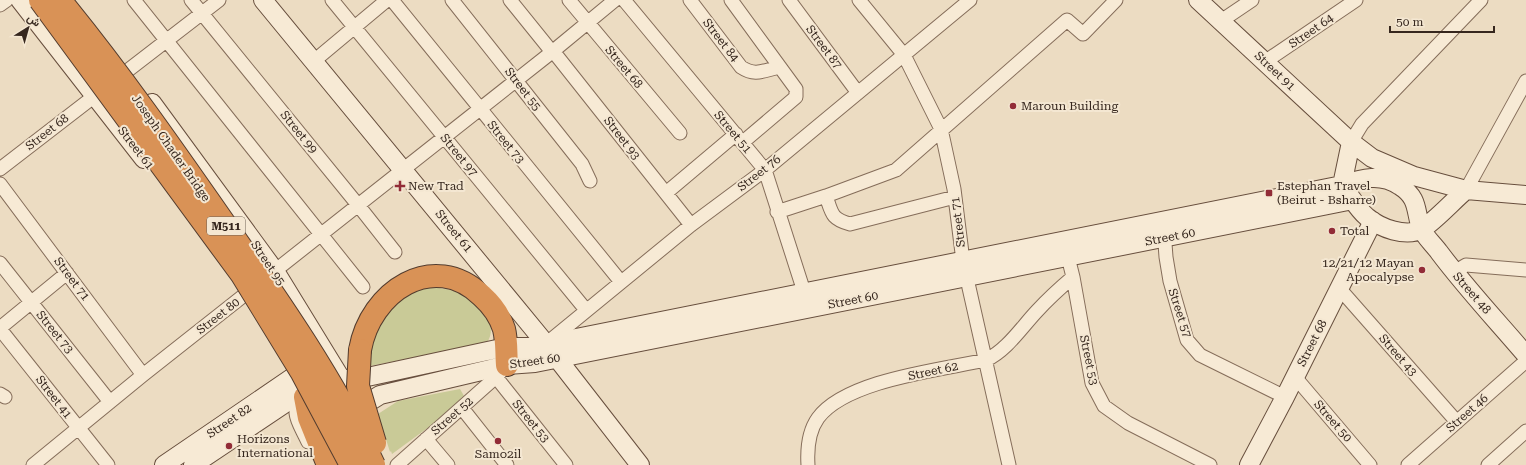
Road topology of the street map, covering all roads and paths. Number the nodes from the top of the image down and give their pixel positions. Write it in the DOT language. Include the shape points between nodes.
graph roads {
  1 [pos="7,0"];
  2 [pos="20,0"];
  3 [pos="40,0"];
  4 [pos="60,0"];
  5 [pos="72,0"];
  6 [pos="134,0"];
  7 [pos="191,0"];
  8 [pos="219,0"];
  9 [pos="263,0"];
  10 [pos="332,0"];
  11 [pos="387,0"];
  12 [pos="392,0"];
  13 [pos="452,0"];
  14 [pos="510,0"];
  15 [pos="569,0"];
  16 [pos="615,0"];
  17 [pos="624,0"];
  18 [pos="690,0"];
  19 [pos="731,0"];
  20 [pos="789,0"];
  21 [pos="860,0"];
  22 [pos="970,0"];
  23 [pos="1116,0"];
  24 [pos="1198,0"];
  25 [pos="1252,0"];
  26 [pos="1356,0"];
  27 [pos="1481,0"];
  28 [pos="0,5"];
  29 [pos="202,13"];
  30 [pos="1221,21"];
  31 [pos="587,23"];
  32 [pos="354,27"];
  33 [pos="166,41"];
  34 [pos="553,52"];
  35 [pos="904,55"];
  36 [pos="314,61"];
  37 [pos="1266,61"];
  38 [pos="780,67"];
  39 [pos="127,71"];
  40 [pos="516,80"];
  41 [pos="1526,81"];
  42 [pos="858,93"];
  43 [pos="95,95"];
  44 [pos="479,109"];
  45 [pos="941,129"];
  46 [pos="680,133"];
  47 [pos="444,137"];
  48 [pos="739,138"];
  49 [pos="1351,142"];
  50 [pos="1,167"];
  51 [pos="403,169"];
  52 [pos="765,170"];
  53 [pos="590,181"];
  54 [pos="0,184"];
  55 [pos="1342,185"];
  56 [pos="1466,190"];
  57 [pos="666,193"];
  58 [pos="1526,194"];
  59 [pos="826,196"];
  60 [pos="955,197"];
  61 [pos="1353,200"];
  62 [pos="358,205"];
  63 [pos="778,212"];
  64 [pos="1373,221"];
  65 [pos="691,225"];
  66 [pos="1164,229"];
  67 [pos="1421,229"];
  68 [pos="322,234"];
  69 [pos="1066,249"];
  70 [pos="395,252"];
  71 [pos="0,263"];
  72 [pos="965,269"];
  73 [pos="1526,270"];
  74 [pos="274,271"];
  75 [pos="1454,272"];
  76 [pos="67,273"];
  77 [pos="1074,277"];
  78 [pos="621,282"];
  79 [pos="364,287"];
  80 [pos="1339,288"];
  81 [pos="246,294"];
  82 [pos="806,301"];
  83 [pos="31,303"];
  84 [pos="586,310"];
  85 [pos="0,328"];
  86 [pos="546,344"];
  87 [pos="1526,355"];
  88 [pos="557,359"];
  89 [pos="986,360"];
  90 [pos="1526,361"];
  91 [pos="503,363"];
  92 [pos="143,375"];
  93 [pos="1295,377"];
  94 [pos="342,379"];
  95 [pos="302,394"];
  96 [pos="1285,397"];
  97 [pos="110,402"];
  98 [pos="462,408"];
  99 [pos="358,412"];
  100 [pos="242,422"];
  101 [pos="1457,422"];
  102 [pos="79,429"];
  103 [pos="1526,431"];
  104 [pos="426,439"];
  105 [pos="638,464"];
  106 [pos="33,465"];
  107 [pos="108,465"];
  108 [pos="164,465"];
  109 [pos="193,465"];
  110 [pos="319,465"];
  111 [pos="328,465"];
  112 [pos="344,465"];
  113 [pos="351,465"];
  114 [pos="374,465"];
  115 [pos="383,465"];
  116 [pos="397,465"];
  117 [pos="448,465"];
  118 [pos="507,465"];
  119 [pos="566,465"];
  120 [pos="808,465"];
  121 [pos="1009,465"];
  122 [pos="1210,465"];
  123 [pos="1248,465"];
  124 [pos="1370,465"];
  125 [pos="1408,465"];
  126 [pos="1488,465"];
  1 -- 28 [label="street"];
  2 -- 43 [label="street, Street 61"];
  3 -- 113 [label="highway, Joseph Chader Bridge / M511, bridge" via="242,275 302,373"];
  4 -- 114 [label="highway, Joseph Chader Bridge / M511, bridge" via="149,114 257,270 344,406"];
  5 -- 39 [label="street, Street 95"];
  6 -- 33 [label="street"];
  7 -- 29 [label="street, Street 99"];
  8 -- 29 [label="street"];
  9 -- 36 [label="street, Street 61"];
  10 -- 32 [label="street, Street 97"];
  11 -- 32 [label="street"];
  12 -- 44 [label="street, Street 73"];
  13 -- 40 [label="street, Street 55"];
  14 -- 34 [label="street, Street 93"];
  15 -- 31 [label="street, Street 68"];
  16 -- 31 [label="street, Street 80"];
  17 -- 48 [label="street, Street 51"];
  18 -- 38 [label="street, Street 84" via="741,67 749,72 758,73"];
  19 -- 38 [label="street"];
  20 -- 42 [label="street, Street 87"];
  21 -- 35 [label="street, Street 71"];
  22 -- 35 [label="street, Street 76"];
  23 -- 45 [label="street" via="1083,34 1067,20"];
  24 -- 30 [label="street, Street 91"];
  25 -- 30 [label="street"];
  26 -- 37 [label="street, Street 64"];
  27 -- 49 [label="street" via="1362,124"];
  29 -- 33 [label="street"];
  29 -- 62 [label="street, Street 99"];
  30 -- 37 [label="street, Street 91"];
  31 -- 34 [label="street, Street 80"];
  31 -- 46 [label="street, Street 68"];
  32 -- 36 [label="street"];
  32 -- 47 [label="street, Street 97"];
  33 -- 39 [label="street"];
  33 -- 68 [label="street"];
  34 -- 40 [label="street, Street 80"];
  34 -- 57 [label="street, Street 93"];
  35 -- 42 [label="street, Street 76"];
  35 -- 45 [label="street, Street 71"];
  36 -- 51 [label="street, Street 61"];
  37 -- 49 [label="street, Street 91"];
  38 -- 48 [label="street" via="796,89 796,97"];
  39 -- 43 [label="street, Street 68"];
  39 -- 74 [label="street, Street 95" via="182,142"];
  40 -- 44 [label="street, Street 80"];
  40 -- 53 [label="street, Street 55" via="582,164"];
  41 -- 56 [label="street"];
  42 -- 52 [label="street, Street 76"];
  43 -- 50 [label="street, Street 68"];
  43 -- 81 [label="street, Street 61"];
  44 -- 47 [label="street, Street 80"];
  44 -- 78 [label="street, Street 73"];
  45 -- 59 [label="street" via="896,170"];
  45 -- 60 [label="street, Street 71"];
  47 -- 51 [label="street, Street 80"];
  47 -- 84 [label="street, Street 97"];
  48 -- 52 [label="street, Street 51"];
  48 -- 57 [label="street"];
  49 -- 55 [label="street"];
  49 -- 56 [label="street, Street 91" via="1372,158 1414,176"];
  51 -- 62 [label="street, Street 80"];
  51 -- 86 [label="street, Street 61"];
  52 -- 63 [label="street, Street 51"];
  52 -- 65 [label="street, Street 76"];
  54 -- 76 [label="street, Street 71"];
  55 -- 61 [label="street"];
  55 -- 66 [label="street, Street 60"];
  55 -- 67 [label="street, Street 60" via="1371,177 1385,179 1401,186 1414,199"];
  56 -- 58 [label="street, Street 91"];
  56 -- 67 [label="street"];
  57 -- 65 [label="street, Street 93"];
  59 -- 60 [label="street" via="833,216 838,221 850,224"];
  59 -- 63 [label="street"];
  60 -- 72 [label="street, Street 71"];
  61 -- 64 [label="street" via="1366,217"];
  61 -- 66 [label="street, Street 60"];
  62 -- 68 [label="street, Street 80"];
  62 -- 70 [label="street, Street 99"];
  63 -- 82 [label="street, Street 51"];
  64 -- 67 [label="street" via="1397,231 1410,232"];
  64 -- 80 [label="street, Street 68"];
  65 -- 78 [label="street, Street 76"];
  66 -- 69 [label="street, Street 60"];
  66 -- 96 [label="street, Street 57" via="1170,281 1187,340 1200,355"];
  67 -- 75 [label="street, Street 48"];
  68 -- 74 [label="street, Street 80"];
  68 -- 79 [label="street"];
  69 -- 72 [label="street, Street 60"];
  69 -- 77 [label="street, Street 53"];
  71 -- 83 [label="street, Street 73"];
  72 -- 82 [label="street, Street 60"];
  72 -- 89 [label="street, Street 71"];
  73 -- 75 [label="street" via="1466,264"];
  74 -- 81 [label="street, Street 80"];
  74 -- 94 [label="street, Street 95"];
  75 -- 87 [label="street, Street 48"];
  76 -- 83 [label="street"];
  76 -- 92 [label="street, Street 71"];
  77 -- 89 [label="street, Street 62" via="1045,302 1003,349"];
  77 -- 122 [label="street, Street 53" via="1092,384 1104,406 1128,423"];
  78 -- 84 [label="street, Street 76"];
  80 -- 93 [label="street, Street 68"];
  80 -- 101 [label="street, Street 43"];
  81 -- 92 [label="street, Street 80"];
  81 -- 95 [label="street, Street 61"];
  82 -- 86 [label="street, Street 60"];
  82 -- 88 [label="street, Street 60"];
  83 -- 85 [label="street"];
  83 -- 97 [label="street, Street 73"];
  84 -- 86 [label="street, Street 76"];
  85 -- 102 [label="street, Street 41"];
  86 -- 88 [label="street, Street 61"];
  86 -- 91 [label="street, Street 60" via="531,347"];
  88 -- 91 [label="street, Street 60" via="534,363"];
  88 -- 105 [label="street, Street 61"];
  89 -- 120 [label="street, Street 62" via="891,380 844,396 817,419 807,449"];
  89 -- 121 [label="street, Street 71"];
  90 -- 101 [label="street, Street 46"];
  91 -- 94 [label="street, Street 60"];
  91 -- 98 [label="street, Street 52"];
  91 -- 99 [label="street, Street 60" via="380,395"];
  91 -- 115 [label="highway, bridge" via="504,329 491,304 467,284 436,276 402,284 376,309 365,328 360,350 358,386"];
  91 -- 119 [label="street, Street 53"];
  92 -- 97 [label="street, Street 80"];
  93 -- 96 [label="street, Street 68"];
  93 -- 124 [label="street, Street 50"];
  94 -- 99 [label="street, Street 95"];
  95 -- 100 [label="street, Street 82"];
  95 -- 110 [label="street" via="296,404 295,413"];
  95 -- 111 [label="highway"];
  95 -- 112 [label="street, Street 61"];
  96 -- 123 [label="street, Street 68"];
  97 -- 102 [label="street, Street 80"];
  98 -- 104 [label="street, Street 52"];
  98 -- 118 [label="street"];
  99 -- 115 [label="street, Street 95"];
  100 -- 108 [label="street, Street 82"];
  100 -- 109 [label="street, Street 82"];
  101 -- 125 [label="street, Street 46"];
  102 -- 106 [label="street, Street 80"];
  102 -- 107 [label="street, Street 41"];
  103 -- 126 [label="street"];
  104 -- 116 [label="street, Street 52"];
  104 -- 117 [label="street"];
}
